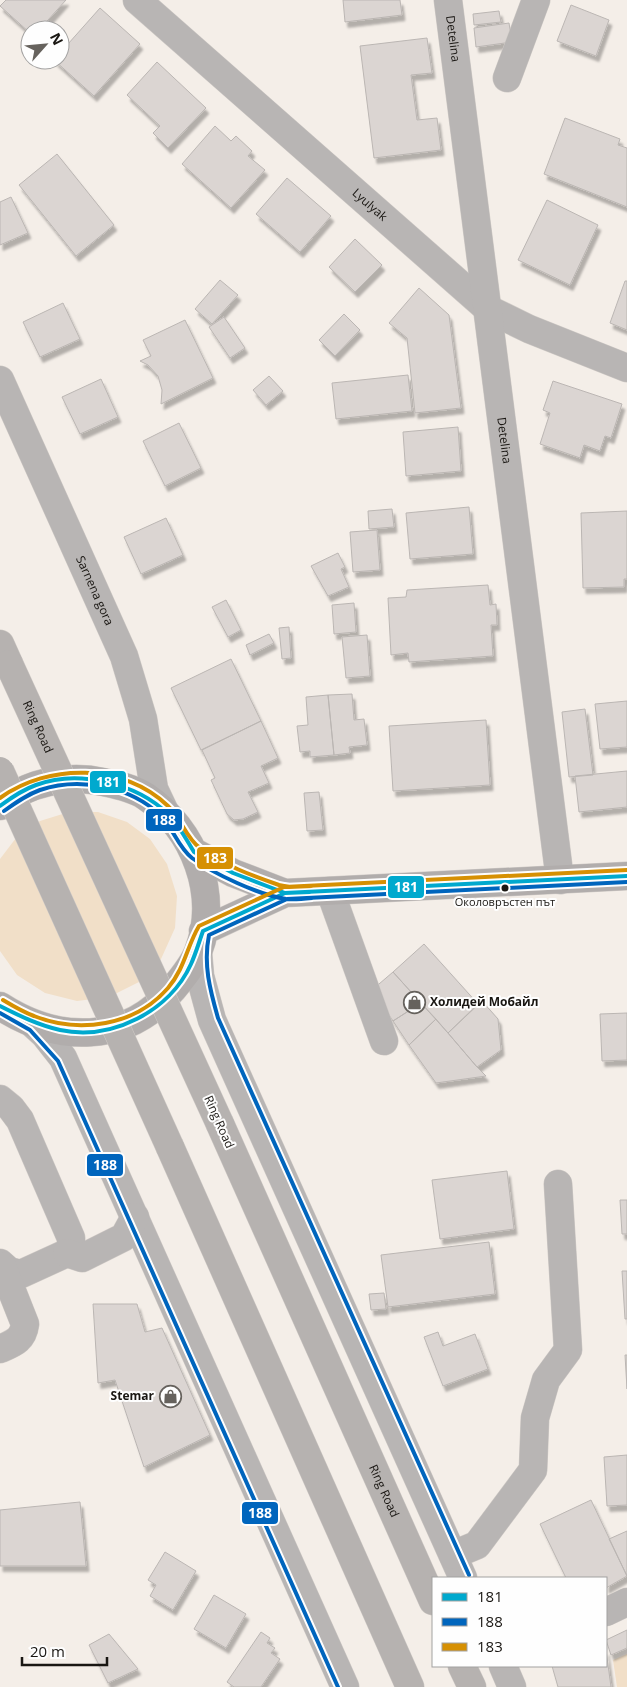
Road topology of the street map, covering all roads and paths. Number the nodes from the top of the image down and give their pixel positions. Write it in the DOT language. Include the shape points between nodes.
graph roads {
  1 [pos="137,0"];
  2 [pos="448,0"];
  3 [pos="536,0"];
  4 [pos="507,78"];
  5 [pos="488,309"];
  6 [pos="627,368"];
  7 [pos="0,380"];
  8 [pos="4,654"];
  9 [pos="0,770"];
  10 [pos="0,806"];
  11 [pos="164,810"];
  12 [pos="194,852"];
  13 [pos="627,876"];
  14 [pos="560,880"];
  15 [pos="330,891"];
  16 [pos="285,893"];
  17 [pos="201,942"];
  18 [pos="0,1006"];
  19 [pos="34,1025"];
  20 [pos="384,1041"];
  21 [pos="0,1099"];
  22 [pos="558,1184"];
  23 [pos="135,1217"];
  24 [pos="66,1253"];
  25 [pos="1,1264"];
  26 [pos="0,1349"];
  27 [pos="458,1567"];
  28 [pos="432,1599"];
  29 [pos="627,1602"];
  30 [pos="607,1612"];
  31 [pos="462,1667"];
  32 [pos="503,1667"];
  33 [pos="345,1687"];
  34 [pos="410,1687"];
  35 [pos="472,1687"];
  36 [pos="512,1687"];
  1 -- 5 [label="street, Lyulyak"];
  2 -- 5 [label="street, Detelina"];
  3 -- 4 [label="street"];
  5 -- 6 [label="street, Lyulyak"];
  5 -- 14 [label="street, Detelina"];
  7 -- 11 [label="street, Sarnena gora" via="124,656 143,719 154,789"];
  8 -- 28 [label="highway, Ring Road, bridge" via="220,1124"];
  9 -- 34 [label="highway, bridge"];
  10 -- 11 [label="main road" via="26,789 71,778 123,786 144,795"];
  11 -- 12 [label="main road"];
  12 -- 16 [label="main road" via="233,873"];
  12 -- 17 [label="main road" via="203,876 206,904"];
  13 -- 14 [label="main road"];
  14 -- 15 [label="main road"];
  15 -- 16 [label="main road"];
  15 -- 20 [label="street"];
  16 -- 17 [label="main road"];
  17 -- 19 [label="main road" via="183,977 147,1014 99,1032 77,1033"];
  17 -- 27 [label="street" via="200,976 212,1020"];
  18 -- 19 [label="main road"];
  19 -- 23 [label="street" via="63,1058"];
  21 -- 24 [label="street" via="20,1120 66,1224 71,1245"];
  22 -- 27 [label="street" via="568,1350 546,1380 535,1418 533,1470"];
  23 -- 24 [label="street" via="124,1237 82,1258"];
  23 -- 33 [label="street"];
  24 -- 25 [label="street" via="21,1274"];
  25 -- 26 [label="street" via="25,1324 24,1334 18,1341"];
  29 -- 30 [label="street"];
  31 -- 35 [label="highway"];
  32 -- 36 [label="street"];
}
